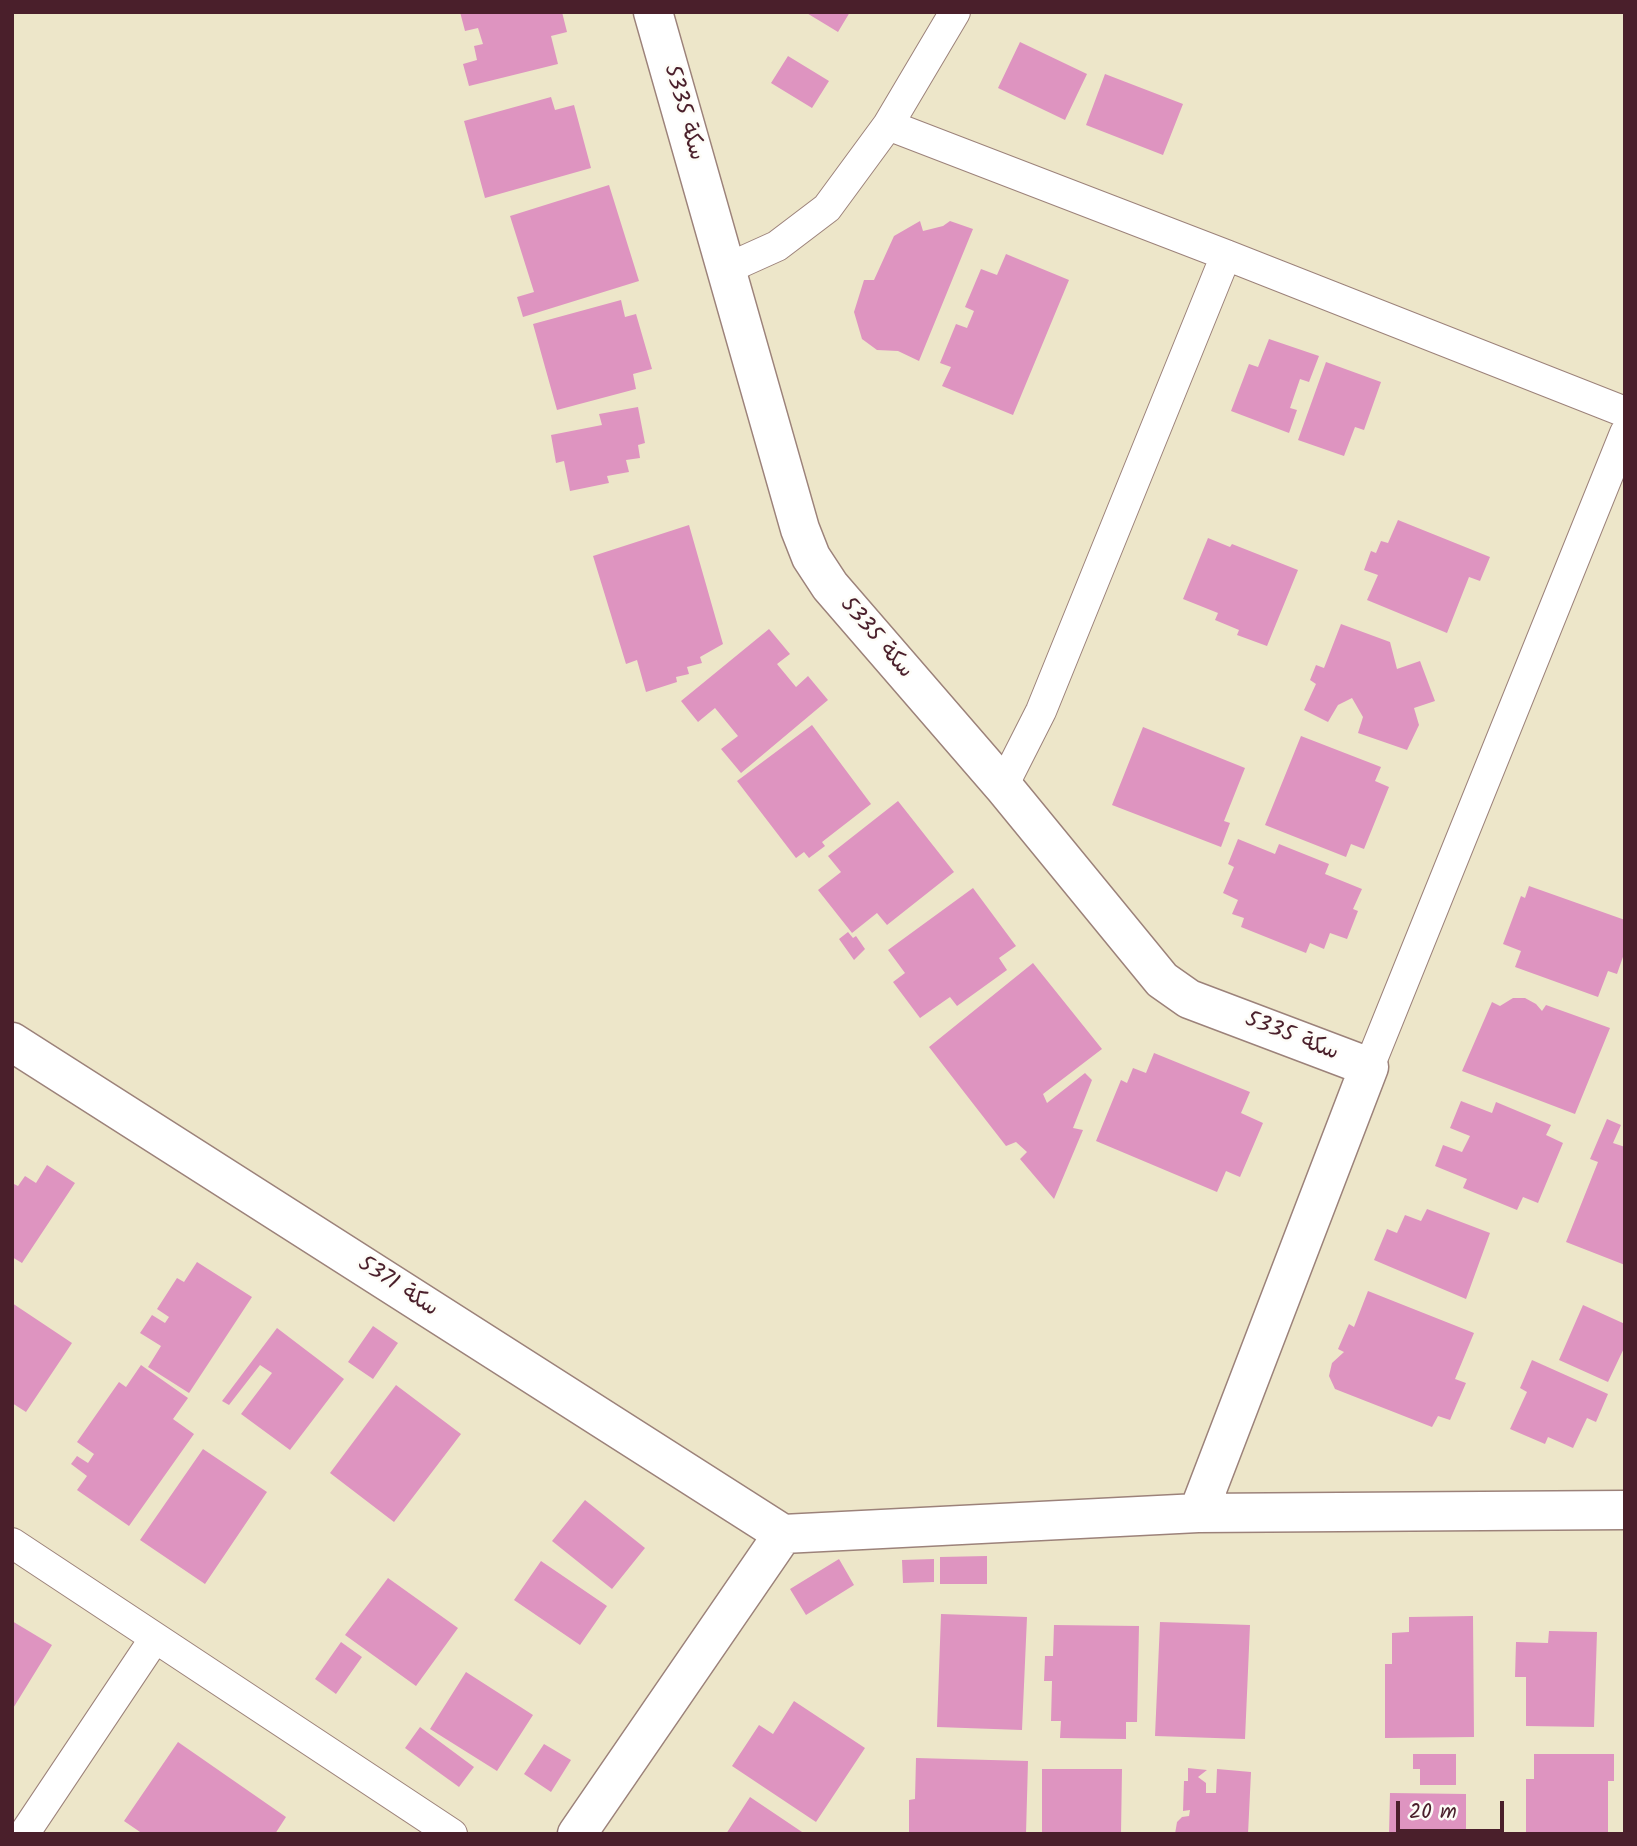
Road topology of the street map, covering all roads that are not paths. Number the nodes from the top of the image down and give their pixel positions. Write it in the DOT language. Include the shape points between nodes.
graph roads {
  1 [pos="653,12"];
  2 [pos="955,12"];
  3 [pos="888,125"];
  4 [pos="1226,255"];
  5 [pos="726,269"];
  6 [pos="1625,412"];
  7 [pos="1625,433"];
  8 [pos="1003,786"];
  9 [pos="12,1042"];
  10 [pos="1369,1067"];
  11 [pos="1625,1510"];
  12 [pos="1198,1513"];
  13 [pos="783,1534"];
  14 [pos="12,1544"];
  15 [pos="155,1637"];
  16 [pos="24,1834"];
  17 [pos="452,1834"];
  18 [pos="577,1834"];
  1 -- 5 [label="street, سكة 5335"];
  2 -- 3 [label="street"];
  3 -- 4 [label="street"];
  3 -- 5 [label="street" via="827,208 777,246"];
  4 -- 6 [label="street"];
  4 -- 8 [label="street" via="1041,711"];
  5 -- 8 [label="street, سكة 5335" via="811,557 830,586"];
  7 -- 10 [label="street"];
  8 -- 10 [label="street, سكة 5335" via="1162,980 1189,999"];
  9 -- 13 [label="street, سكة 5371"];
  10 -- 12 [label="street"];
  11 -- 12 [label="street"];
  12 -- 13 [label="street"];
  13 -- 18 [label="street"];
  14 -- 15 [label="street"];
  15 -- 16 [label="street"];
  15 -- 17 [label="street"];
}
